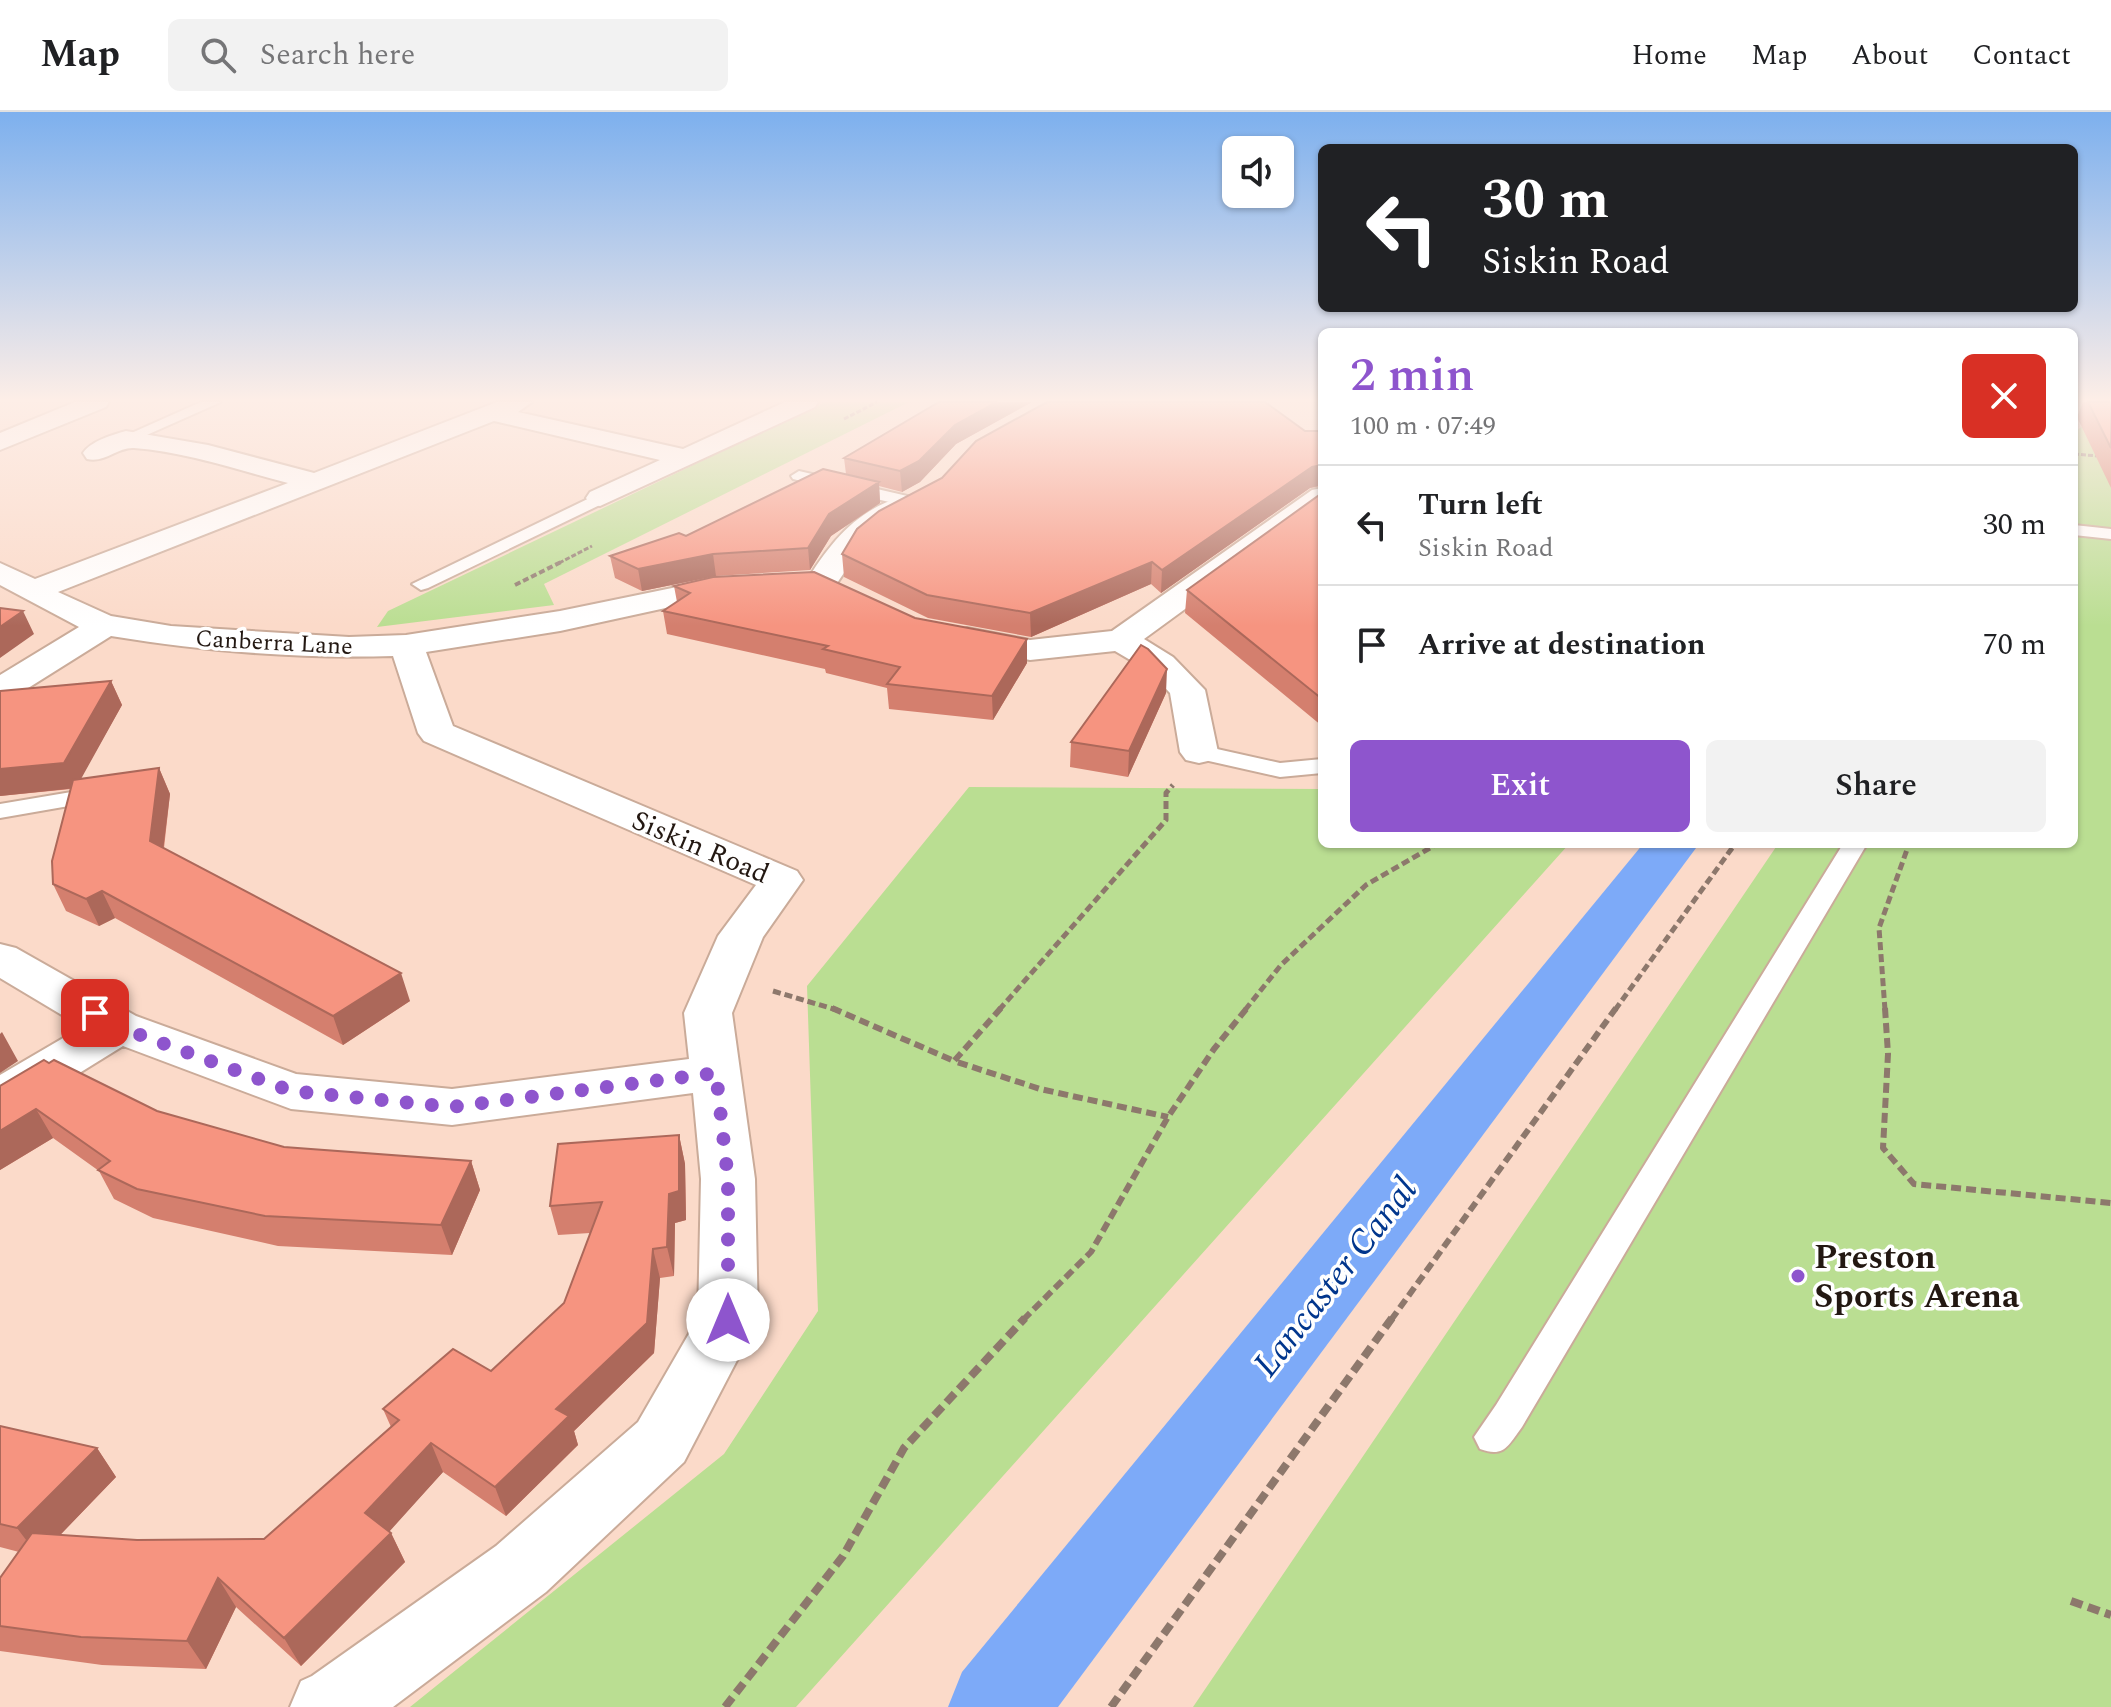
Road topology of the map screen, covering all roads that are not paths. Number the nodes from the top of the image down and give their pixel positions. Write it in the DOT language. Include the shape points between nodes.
graph roads {
  1 [pos="294,476"];
  2 [pos="329,476"];
  3 [pos="646,476"];
  4 [pos="802,476"];
  5 [pos="314,482"];
  6 [pos="921,496"];
  7 [pos="600,498"];
  8 [pos="1318,501"];
  9 [pos="2078,530"];
  10 [pos="2111,534"];
  11 [pos="0,572"];
  12 [pos="421,584"];
  13 [pos="33,590"];
  14 [pos="105,625"];
  15 [pos="932,632"];
  16 [pos="1121,640"];
  17 [pos="406,645"];
  18 [pos="0,694"];
  19 [pos="1199,752"];
  20 [pos="1318,766"];
  21 [pos="119,791"];
  22 [pos="0,811"];
  23 [pos="1853,848"];
  24 [pos="0,958"];
  25 [pos="119,1027"];
  26 [pos="716,1073"];
  27 [pos="0,1098"];
  28 [pos="1493,1437"];
  29 [pos="327,1707"];
  1 -- 5 [label="street"];
  2 -- 5 [label="street"];
  3 -- 7 [label="street"];
  4 -- 6 [label="lane"];
  5 -- 13 [label="street"];
  6 -- 17 [label="street, Canberra Lane" via="869,524 806,587 716,588 560,621"];
  7 -- 12 [label="lane"];
  8 -- 16 [label="street" via="1294,531"];
  9 -- 10 [label="lane"];
  11 -- 13 [label="street, Canberra Lane"];
  13 -- 14 [label="street, Canberra Lane"];
  14 -- 17 [label="street, Canberra Lane" via="171,636 349,647"];
  14 -- 18 [label="street"];
  15 -- 16 [label="street" via="1030,650"];
  16 -- 19 [label="street" via="1161,664 1187,690"];
  17 -- 26 [label="street, Siskin Road" via="437,733 782,880 741,936 708,1013"];
  19 -- 20 [label="lane" via="1280,770"];
  21 -- 22 [label="lane"];
  23 -- 28 [label="lane"];
  24 -- 25 [label="street"];
  25 -- 26 [label="street" via="291,1091 452,1107"];
  25 -- 27 [label="street"];
  26 -- 29 [label="street, Siskin Road" via="728,1179 728,1320 661,1442 521,1569"];
}
